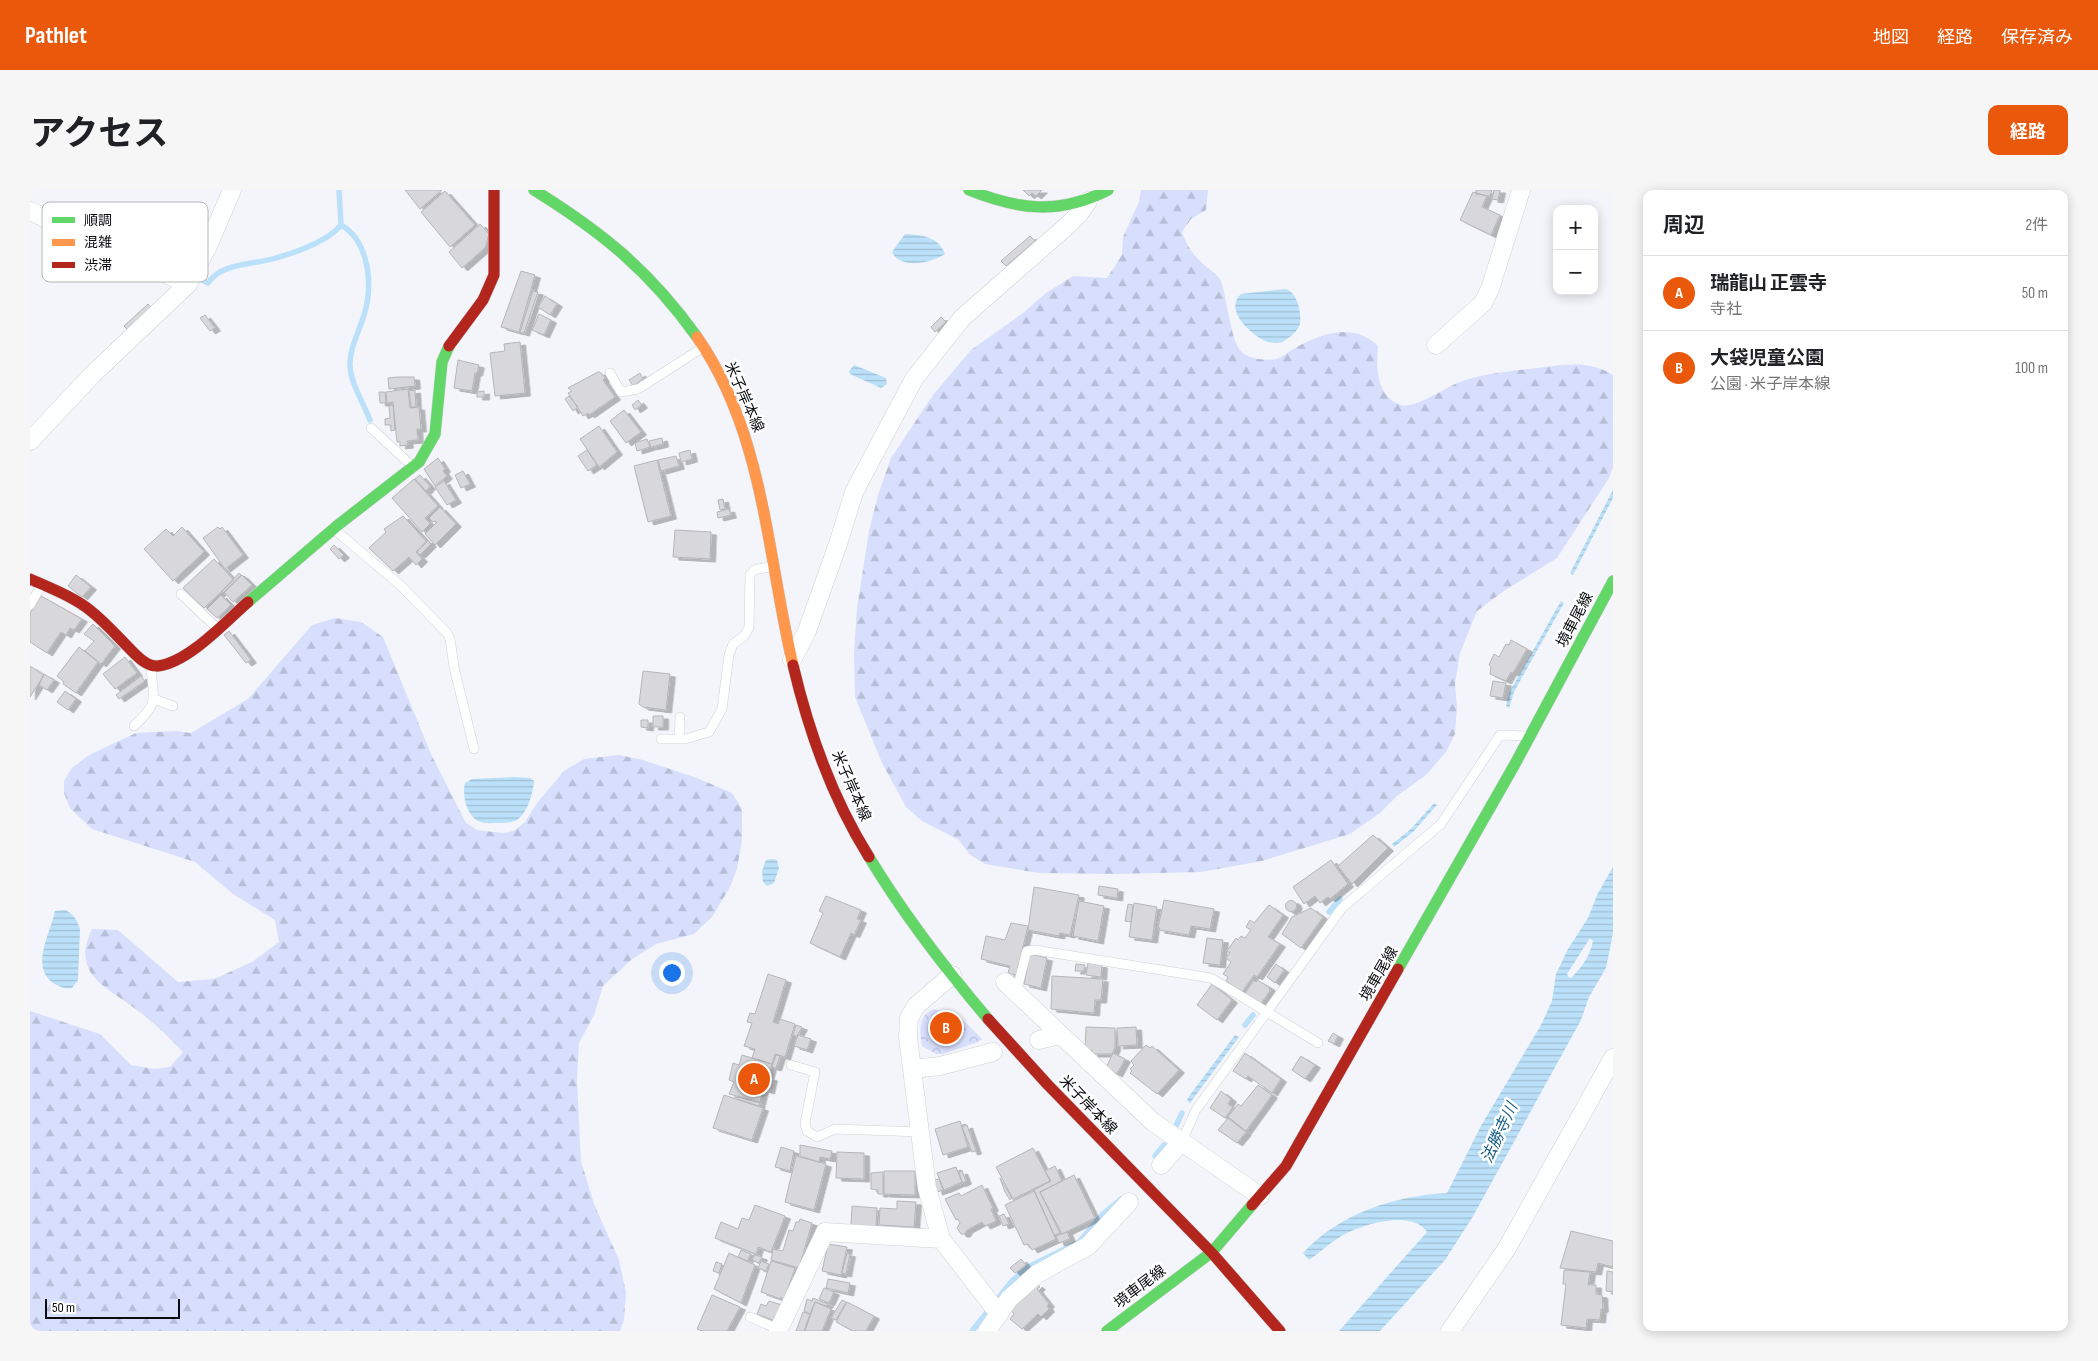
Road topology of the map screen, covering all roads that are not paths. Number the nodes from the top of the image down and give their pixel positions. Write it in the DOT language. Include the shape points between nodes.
graph roads {
  1 [pos="232,190"];
  2 [pos="494,190"];
  3 [pos="534,190"];
  4 [pos="969,190"];
  5 [pos="1006,190"];
  6 [pos="1108,190"];
  7 [pos="1521,190"];
  8 [pos="996,201"];
  9 [pos="1088,201"];
  10 [pos="30,211"];
  11 [pos="42,217"];
  12 [pos="208,246"];
  13 [pos="184,282"];
  14 [pos="188,284"];
  15 [pos="1436,345"];
  16 [pos="704,347"];
  17 [pos="610,373"];
  18 [pos="370,428"];
  19 [pos="30,441"];
  20 [pos="413,467"];
  21 [pos="333,529"];
  22 [pos="775,566"];
  23 [pos="30,579"];
  24 [pos="1613,580"];
  25 [pos="42,584"];
  26 [pos="181,594"];
  27 [pos="30,605"];
  28 [pos="217,629"];
  29 [pos="792,660"];
  30 [pos="151,664"];
  31 [pos="154,699"];
  32 [pos="173,706"];
  33 [pos="680,717"];
  34 [pos="134,726"];
  35 [pos="1530,736"];
  36 [pos="661,739"];
  37 [pos="679,739"];
  38 [pos="474,750"];
  39 [pos="952,975"];
  40 [pos="1011,987"];
  41 [pos="1267,1014"];
  42 [pos="1059,1035"];
  43 [pos="1039,1040"];
  44 [pos="1318,1043"];
  45 [pos="993,1052"];
  46 [pos="1613,1058"];
  47 [pos="791,1065"];
  48 [pos="912,1069"];
  49 [pos="921,1132"];
  50 [pos="1182,1141"];
  51 [pos="1161,1164"];
  52 [pos="1260,1196"];
  53 [pos="1129,1202"];
  54 [pos="941,1240"];
  55 [pos="1212,1252"];
  56 [pos="994,1308"];
  57 [pos="750,1317"];
  58 [pos="779,1331"];
  59 [pos="987,1331"];
  60 [pos="1107,1331"];
  61 [pos="1280,1331"];
  62 [pos="1450,1331"];
  1 -- 12 [label="street"];
  2 -- 20 [label="main road" via="494,275 483,300 448,347 442,362 435,434"];
  3 -- 16 [label="main road, 米子岸本線" via="577,215 627,254 672,301"];
  4 -- 8 [label="main road"];
  5 -- 8 [label="lane"];
  6 -- 9 [label="main road"];
  7 -- 15 [label="street" via="1483,303"];
  8 -- 9 [label="main road" via="1045,209"];
  9 -- 29 [label="street" via="1080,214 962,318 914,379 854,492 808,631"];
  10 -- 11 [label="street"];
  13 -- 14 [label="street"];
  14 -- 19 [label="street" via="93,374"];
  16 -- 17 [label="lane" via="638,389 621,392"];
  16 -- 22 [label="main road, 米子岸本線" via="748,444"];
  18 -- 20 [label="lane"];
  20 -- 21 [label="main road"];
  21 -- 28 [label="main road"];
  21 -- 38 [label="lane" via="400,585 447,633"];
  22 -- 29 [label="main road, 米子岸本線"];
  22 -- 37 [label="lane" via="754,570 750,575 749,628 744,637 733,644 722,709 717,719 709,732"];
  23 -- 25 [label="main road"];
  24 -- 35 [label="main road, 境車尾線"];
  25 -- 27 [label="lane"];
  25 -- 30 [label="main road" via="90,610 136,655"];
  26 -- 28 [label="lane"];
  28 -- 30 [label="main road" via="182,657 158,666"];
  29 -- 39 [label="main road, 米子岸本線" via="823,765 860,841 894,898"];
  30 -- 31 [label="lane"];
  31 -- 32 [label="lane"];
  31 -- 34 [label="lane" via="149,712"];
  33 -- 37 [label="lane"];
  35 -- 41 [label="lane" via="1500,734 1441,824 1342,908"];
  35 -- 52 [label="main road, 境車尾線" via="1286,1166"];
  36 -- 37 [label="lane"];
  39 -- 48 [label="street" via="917,1005 909,1018"];
  39 -- 55 [label="main road, 米子岸本線" via="1068,1106"];
  40 -- 41 [label="lane" via="1027,952 1035,950 1211,978"];
  40 -- 42 [label="street"];
  41 -- 44 [label="lane"];
  41 -- 50 [label="lane" via="1196,1110"];
  42 -- 43 [label="street"];
  42 -- 50 [label="street" via="1153,1122"];
  45 -- 48 [label="street" via="940,1066"];
  46 -- 62 [label="street" via="1507,1248"];
  47 -- 49 [label="lane" via="815,1072 805,1123 811,1135 820,1136 835,1129"];
  48 -- 49 [label="street"];
  49 -- 54 [label="street" via="927,1188"];
  50 -- 51 [label="street"];
  50 -- 52 [label="street"];
  52 -- 55 [label="main road, 境車尾線"];
  53 -- 56 [label="street" via="1088,1246 1037,1274"];
  54 -- 56 [label="street"];
  54 -- 58 [label="street" via="825,1232"];
  55 -- 60 [label="main road, 境車尾線"];
  55 -- 61 [label="main road, 米子岸本線"];
  56 -- 59 [label="street"];
  57 -- 58 [label="lane"];
}
